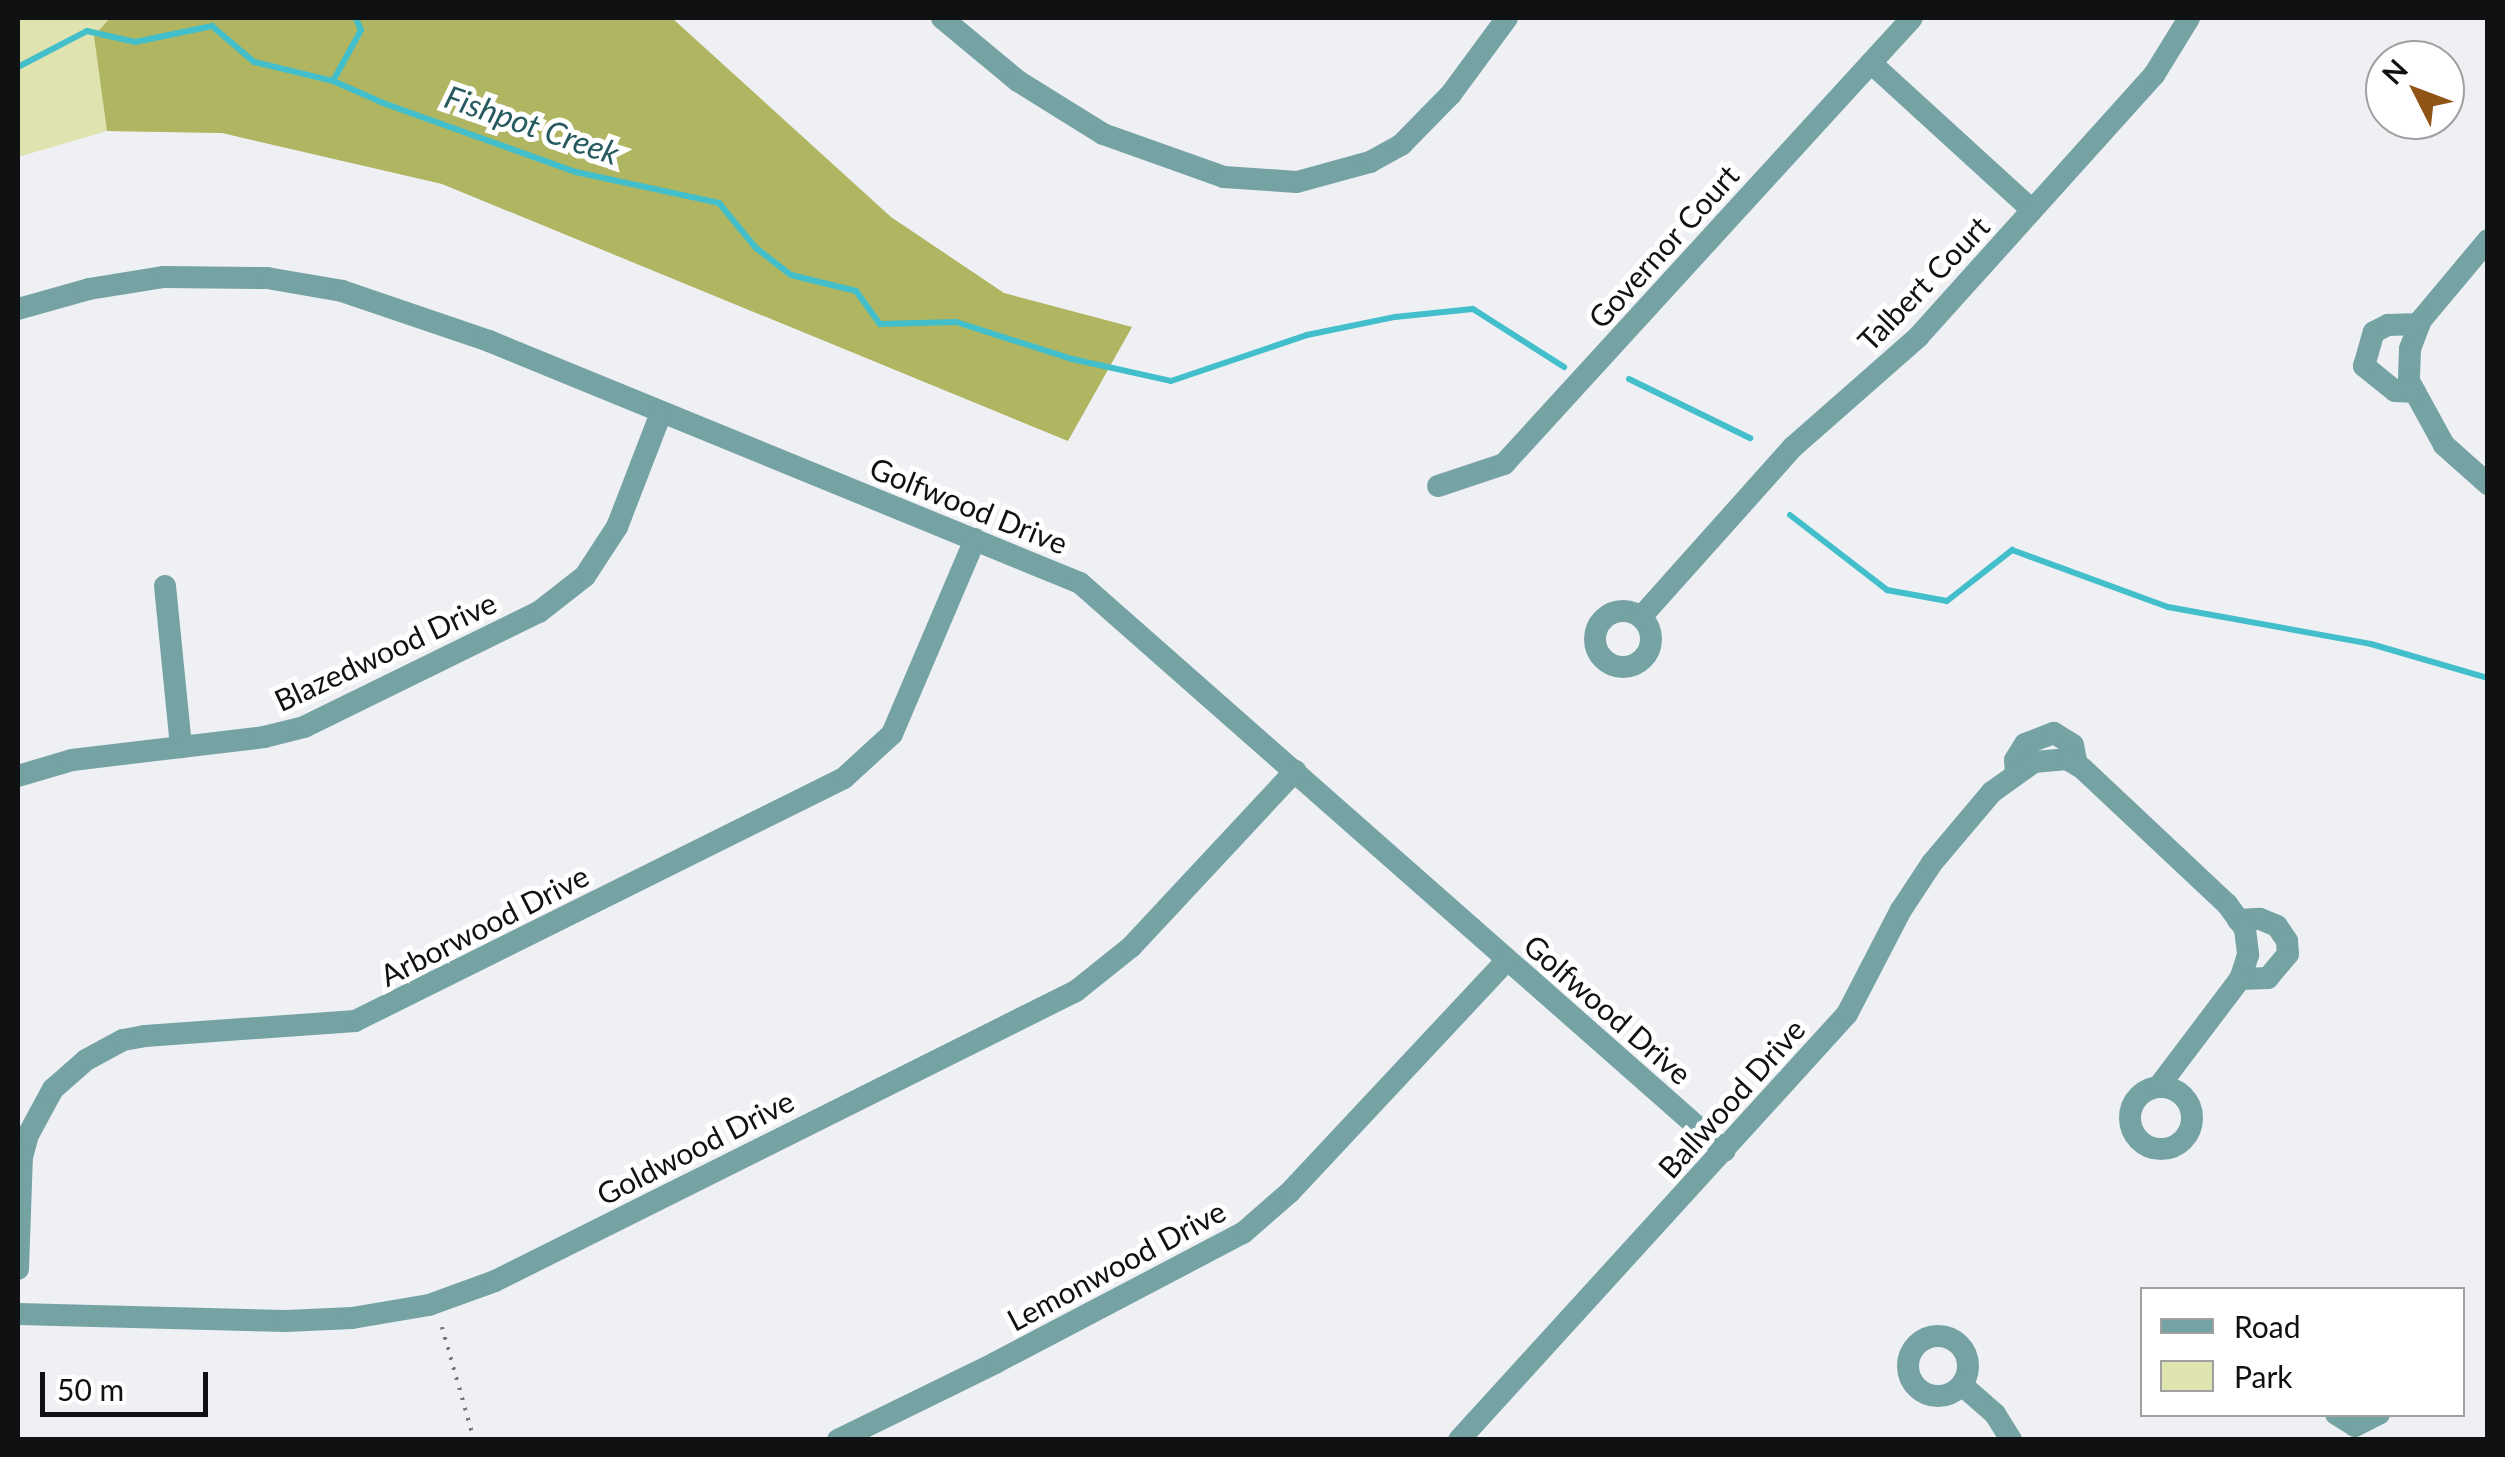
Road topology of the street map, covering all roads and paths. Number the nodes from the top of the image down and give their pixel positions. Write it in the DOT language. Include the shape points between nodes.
graph roads {
  1 [pos="942,18"];
  2 [pos="1506,18"];
  3 [pos="1912,18"];
  4 [pos="2189,18"];
  5 [pos="1871,63"];
  6 [pos="2032,210"];
  7 [pos="2488,240"];
  8 [pos="18,309"];
  9 [pos="2419,324"];
  10 [pos="2415,392"];
  11 [pos="661,413"];
  12 [pos="2488,484"];
  13 [pos="1438,486"];
  14 [pos="975,539"];
  15 [pos="165,586"];
  16 [pos="1641,617"];
  17 [pos="181,747"];
  18 [pos="1295,771"];
  19 [pos="18,776"];
  20 [pos="2238,920"];
  21 [pos="1507,960"];
  22 [pos="2240,978"];
  23 [pos="2159,1086"];
  24 [pos="1725,1151"];
  25 [pos="18,1269"];
  26 [pos="18,1314"];
  27 [pos="442,1328"];
  28 [pos="1962,1386"];
  29 [pos="474,1440"];
  30 [pos="838,1440"];
  31 [pos="1459,1440"];
  32 [pos="2011,1440"];
  1 -- 2 [label="street" via="1030,90 1103,134 1224,177 1296,182 1353,168 1402,144 1451,94"];
  3 -- 5 [label="street, Governor Court"];
  4 -- 6 [label="street, Talbert Court" via="2154,75"];
  5 -- 6 [label="street"];
  5 -- 13 [label="street, Governor Court" via="1504,464"];
  6 -- 16 [label="street, Talbert Court" via="1894,363 1793,447"];
  7 -- 9 [label="street"];
  8 -- 11 [label="street, Golfwood Drive" via="164,278 292,280 416,313"];
  9 -- 10 [label="street" via="2410,349"];
  9 -- 10 [label="street" via="2374,332 2364,366 2395,392"];
  10 -- 12 [label="street" via="2444,445"];
  11 -- 14 [label="street, Golfwood Drive"];
  11 -- 17 [label="street, Blazedwood Drive" via="617,527 563,598 320,721 264,737"];
  14 -- 18 [label="street, Golfwood Drive" via="1080,583"];
  14 -- 25 [label="street, Arborwood Drive" via="892,734 844,778 355,1021 145,1036 86,1060 53,1089 28,1135"];
  15 -- 17 [label="street"];
  17 -- 19 [label="street, Blazedwood Drive" via="72,760"];
  18 -- 21 [label="street, Golfwood Drive"];
  18 -- 26 [label="street, Goldwood Drive" via="1132,948 1076,991 496,1280 429,1304 352,1318"];
  20 -- 22 [label="street" via="2249,944"];
  20 -- 22 [label="street" via="2277,926 2288,954 2268,978"];
  20 -- 24 [label="street, Ballwood Drive" via="2076,765 2055,758 2034,762 1976,809 1932,863 1847,1014"];
  21 -- 24 [label="street, Golfwood Drive"];
  21 -- 30 [label="street, Lemonwood Drive" via="1243,1234"];
  22 -- 23 [label="street"];
  24 -- 31 [label="street, Ballwood Drive"];
  27 -- 29 [label="path"];
  28 -- 32 [label="street"];
}
